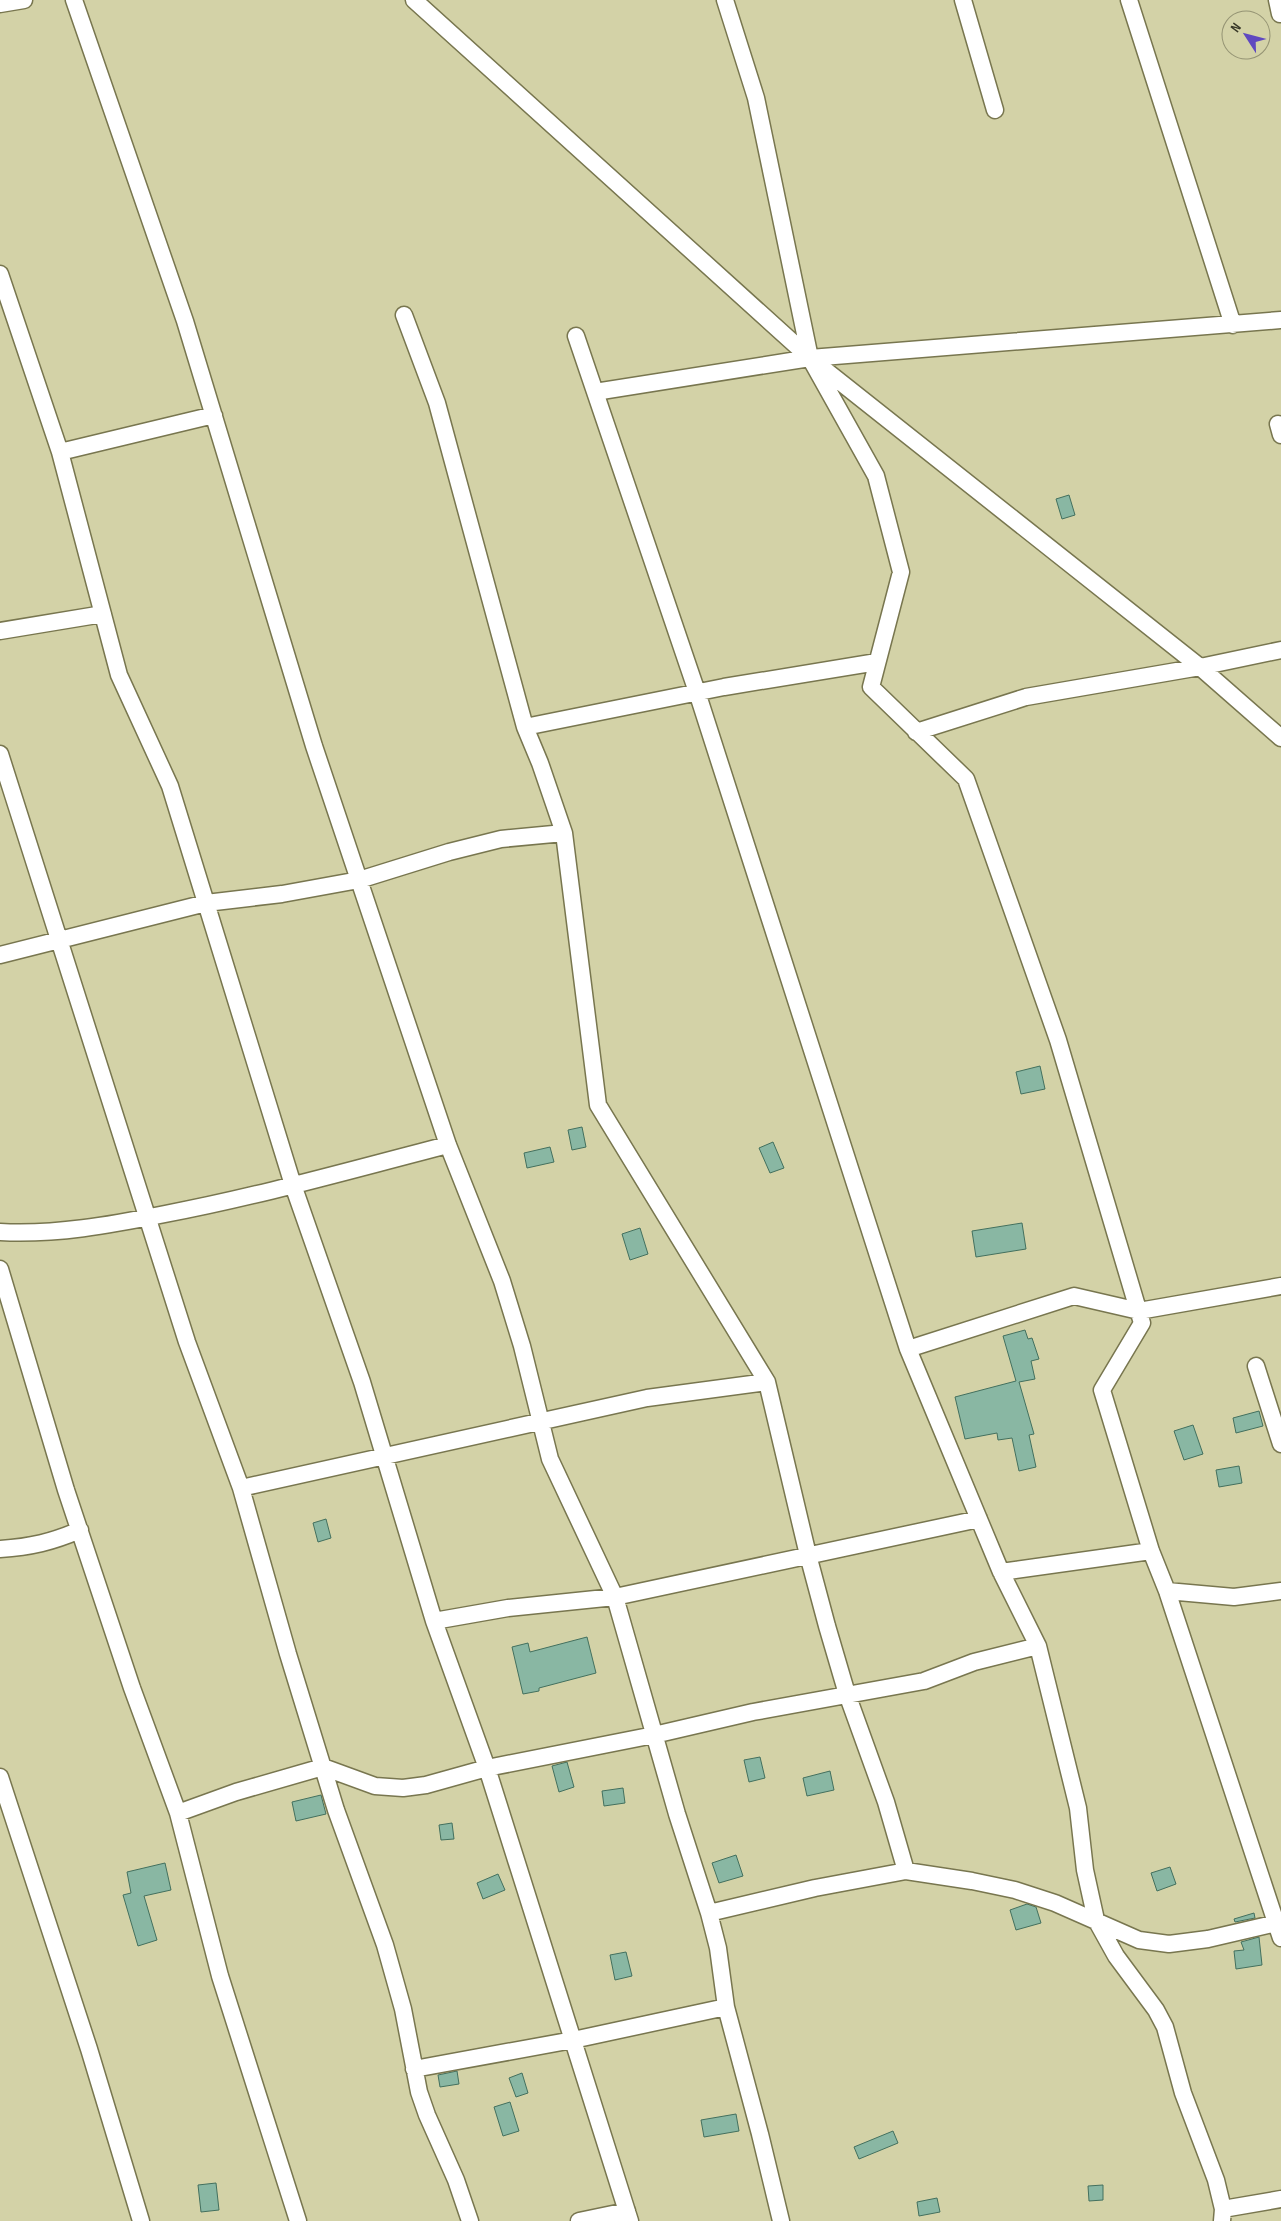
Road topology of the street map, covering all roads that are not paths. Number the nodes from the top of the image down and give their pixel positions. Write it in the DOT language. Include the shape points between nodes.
graph roads {
  1 [pos="24,0"];
  2 [pos="74,0"];
  3 [pos="414,0"];
  4 [pos="725,0"];
  5 [pos="963,0"];
  6 [pos="1129,0"];
  7 [pos="1277,0"];
  8 [pos="0,4"];
  9 [pos="1280,14"];
  10 [pos="995,110"];
  11 [pos="0,274"];
  12 [pos="404,315"];
  13 [pos="1281,320"];
  14 [pos="1233,325"];
  15 [pos="576,336"];
  16 [pos="810,358"];
  17 [pos="595,392"];
  18 [pos="214,415"];
  19 [pos="60,452"];
  20 [pos="103,614"];
  21 [pos="0,631"];
  22 [pos="1281,650"];
  23 [pos="877,662"];
  24 [pos="1200,666"];
  25 [pos="697,692"];
  26 [pos="525,727"];
  27 [pos="916,732"];
  28 [pos="1281,738"];
  29 [pos="0,754"];
  30 [pos="564,833"];
  31 [pos="359,880"];
  32 [pos="206,904"];
  33 [pos="59,939"];
  34 [pos="0,955"];
  35 [pos="448,1145"];
  36 [pos="293,1185"];
  37 [pos="147,1218"];
  38 [pos="0,1232"];
  39 [pos="0,1269"];
  40 [pos="1281,1286"];
  41 [pos="1139,1311"];
  42 [pos="908,1349"];
  43 [pos="1256,1366"];
  44 [pos="767,1382"];
  45 [pos="541,1422"];
  46 [pos="1281,1444"];
  47 [pos="384,1457"];
  48 [pos="241,1488"];
  49 [pos="979,1518"];
  50 [pos="80,1530"];
  51 [pos="0,1549"];
  52 [pos="1151,1551"];
  53 [pos="808,1555"];
  54 [pos="1001,1572"];
  55 [pos="1167,1591"];
  56 [pos="1281,1591"];
  57 [pos="615,1597"];
  58 [pos="434,1621"];
  59 [pos="1038,1646"];
  60 [pos="847,1694"];
  61 [pos="654,1735"];
  62 [pos="323,1767"];
  63 [pos="487,1768"];
  64 [pos="0,1778"];
  65 [pos="178,1813"];
  66 [pos="906,1871"];
  67 [pos="709,1913"];
  68 [pos="1096,1920"];
  69 [pos="1279,1928"];
  70 [pos="726,2007"];
  71 [pos="572,2040"];
  72 [pos="414,2069"];
  73 [pos="1281,2200"];
  74 [pos="1222,2215"];
  75 [pos="628,2216"];
  76 [pos="141,2221"];
  77 [pos="298,2221"];
  78 [pos="470,2221"];
  79 [pos="579,2221"];
  80 [pos="781,2221"];
  1 -- 8 [label="street"];
  2 -- 18 [label="street" via="185,321"];
  3 -- 16 [label="street"];
  4 -- 16 [label="street" via="756,98"];
  5 -- 10 [label="street"];
  6 -- 14 [label="street"];
  7 -- 9 [label="street"];
  11 -- 19 [label="street"];
  12 -- 26 [label="street" via="437,402"];
  13 -- 14 [label="street"];
  14 -- 16 [label="street"];
  15 -- 17 [label="street"];
  16 -- 17 [label="street"];
  16 -- 23 [label="street" via="876,476 901,572"];
  16 -- 24 [label="street"];
  17 -- 25 [label="street"];
  18 -- 19 [label="street"];
  18 -- 31 [label="street" via="314,746"];
  19 -- 20 [label="street"];
  20 -- 21 [label="street"];
  20 -- 32 [label="street" via="119,675 166,775"];
  22 -- 24 [label="street"];
  23 -- 25 [label="street"];
  23 -- 27 [label="street" via="871,687"];
  24 -- 27 [label="street" via="1026,697"];
  24 -- 28 [label="street"];
  25 -- 26 [label="street"];
  25 -- 42 [label="street"];
  26 -- 30 [label="street"];
  27 -- 41 [label="street" via="966,779 1058,1040"];
  29 -- 33 [label="street"];
  30 -- 31 [label="street" via="500,839"];
  30 -- 44 [label="street" via="598,1105"];
  31 -- 32 [label="street"];
  31 -- 35 [label="street"];
  32 -- 33 [label="street"];
  32 -- 36 [label="street"];
  33 -- 34 [label="street"];
  33 -- 37 [label="street"];
  35 -- 36 [label="street"];
  35 -- 45 [label="street" via="502,1281"];
  36 -- 37 [label="street"];
  36 -- 47 [label="street" via="359,1373"];
  37 -- 38 [label="street" via="68,1232"];
  37 -- 48 [label="street" via="187,1342"];
  39 -- 50 [label="street"];
  40 -- 41 [label="street"];
  41 -- 42 [label="street" via="1074,1296"];
  41 -- 52 [label="street" via="1142,1323 1102,1390"];
  42 -- 49 [label="street"];
  43 -- 46 [label="street"];
  44 -- 45 [label="street" via="647,1398"];
  44 -- 53 [label="street"];
  45 -- 47 [label="street"];
  45 -- 57 [label="street" via="550,1459"];
  47 -- 48 [label="street"];
  47 -- 58 [label="street"];
  48 -- 62 [label="street"];
  49 -- 53 [label="street"];
  49 -- 54 [label="street"];
  50 -- 51 [label="street" via="52,1542"];
  50 -- 65 [label="street" via="132,1688"];
  52 -- 54 [label="street"];
  52 -- 55 [label="street"];
  53 -- 57 [label="street"];
  53 -- 60 [label="street"];
  54 -- 59 [label="street"];
  55 -- 56 [label="street" via="1234,1598"];
  55 -- 69 [label="street"];
  57 -- 58 [label="street" via="508,1608"];
  57 -- 61 [label="street"];
  58 -- 63 [label="street"];
  59 -- 60 [label="street" via="974,1662 924,1680"];
  59 -- 68 [label="street" via="1078,1808 1085,1870"];
  60 -- 61 [label="street"];
  60 -- 66 [label="street" via="886,1802"];
  61 -- 63 [label="street"];
  61 -- 67 [label="street"];
  62 -- 63 [label="street" via="375,1786 403,1788"];
  62 -- 65 [label="street"];
  62 -- 72 [label="street" via="385,1945 403,2009"];
  63 -- 71 [label="street"];
  64 -- 76 [label="street" via="89,2049"];
  65 -- 77 [label="street" via="220,1976"];
  66 -- 67 [label="street"];
  66 -- 68 [label="street" via="1015,1890"];
  67 -- 70 [label="street" via="718,1948"];
  68 -- 69 [label="street" via="1139,1940 1169,1944"];
  68 -- 74 [label="street" via="1116,1956 1165,2027 1183,2093 1216,2180"];
  70 -- 71 [label="street"];
  70 -- 80 [label="street"];
  71 -- 72 [label="street"];
  71 -- 75 [label="street"];
  72 -- 78 [label="street" via="426,2115 456,2180"];
  73 -- 74 [label="street"];
  75 -- 79 [label="street"];
}
